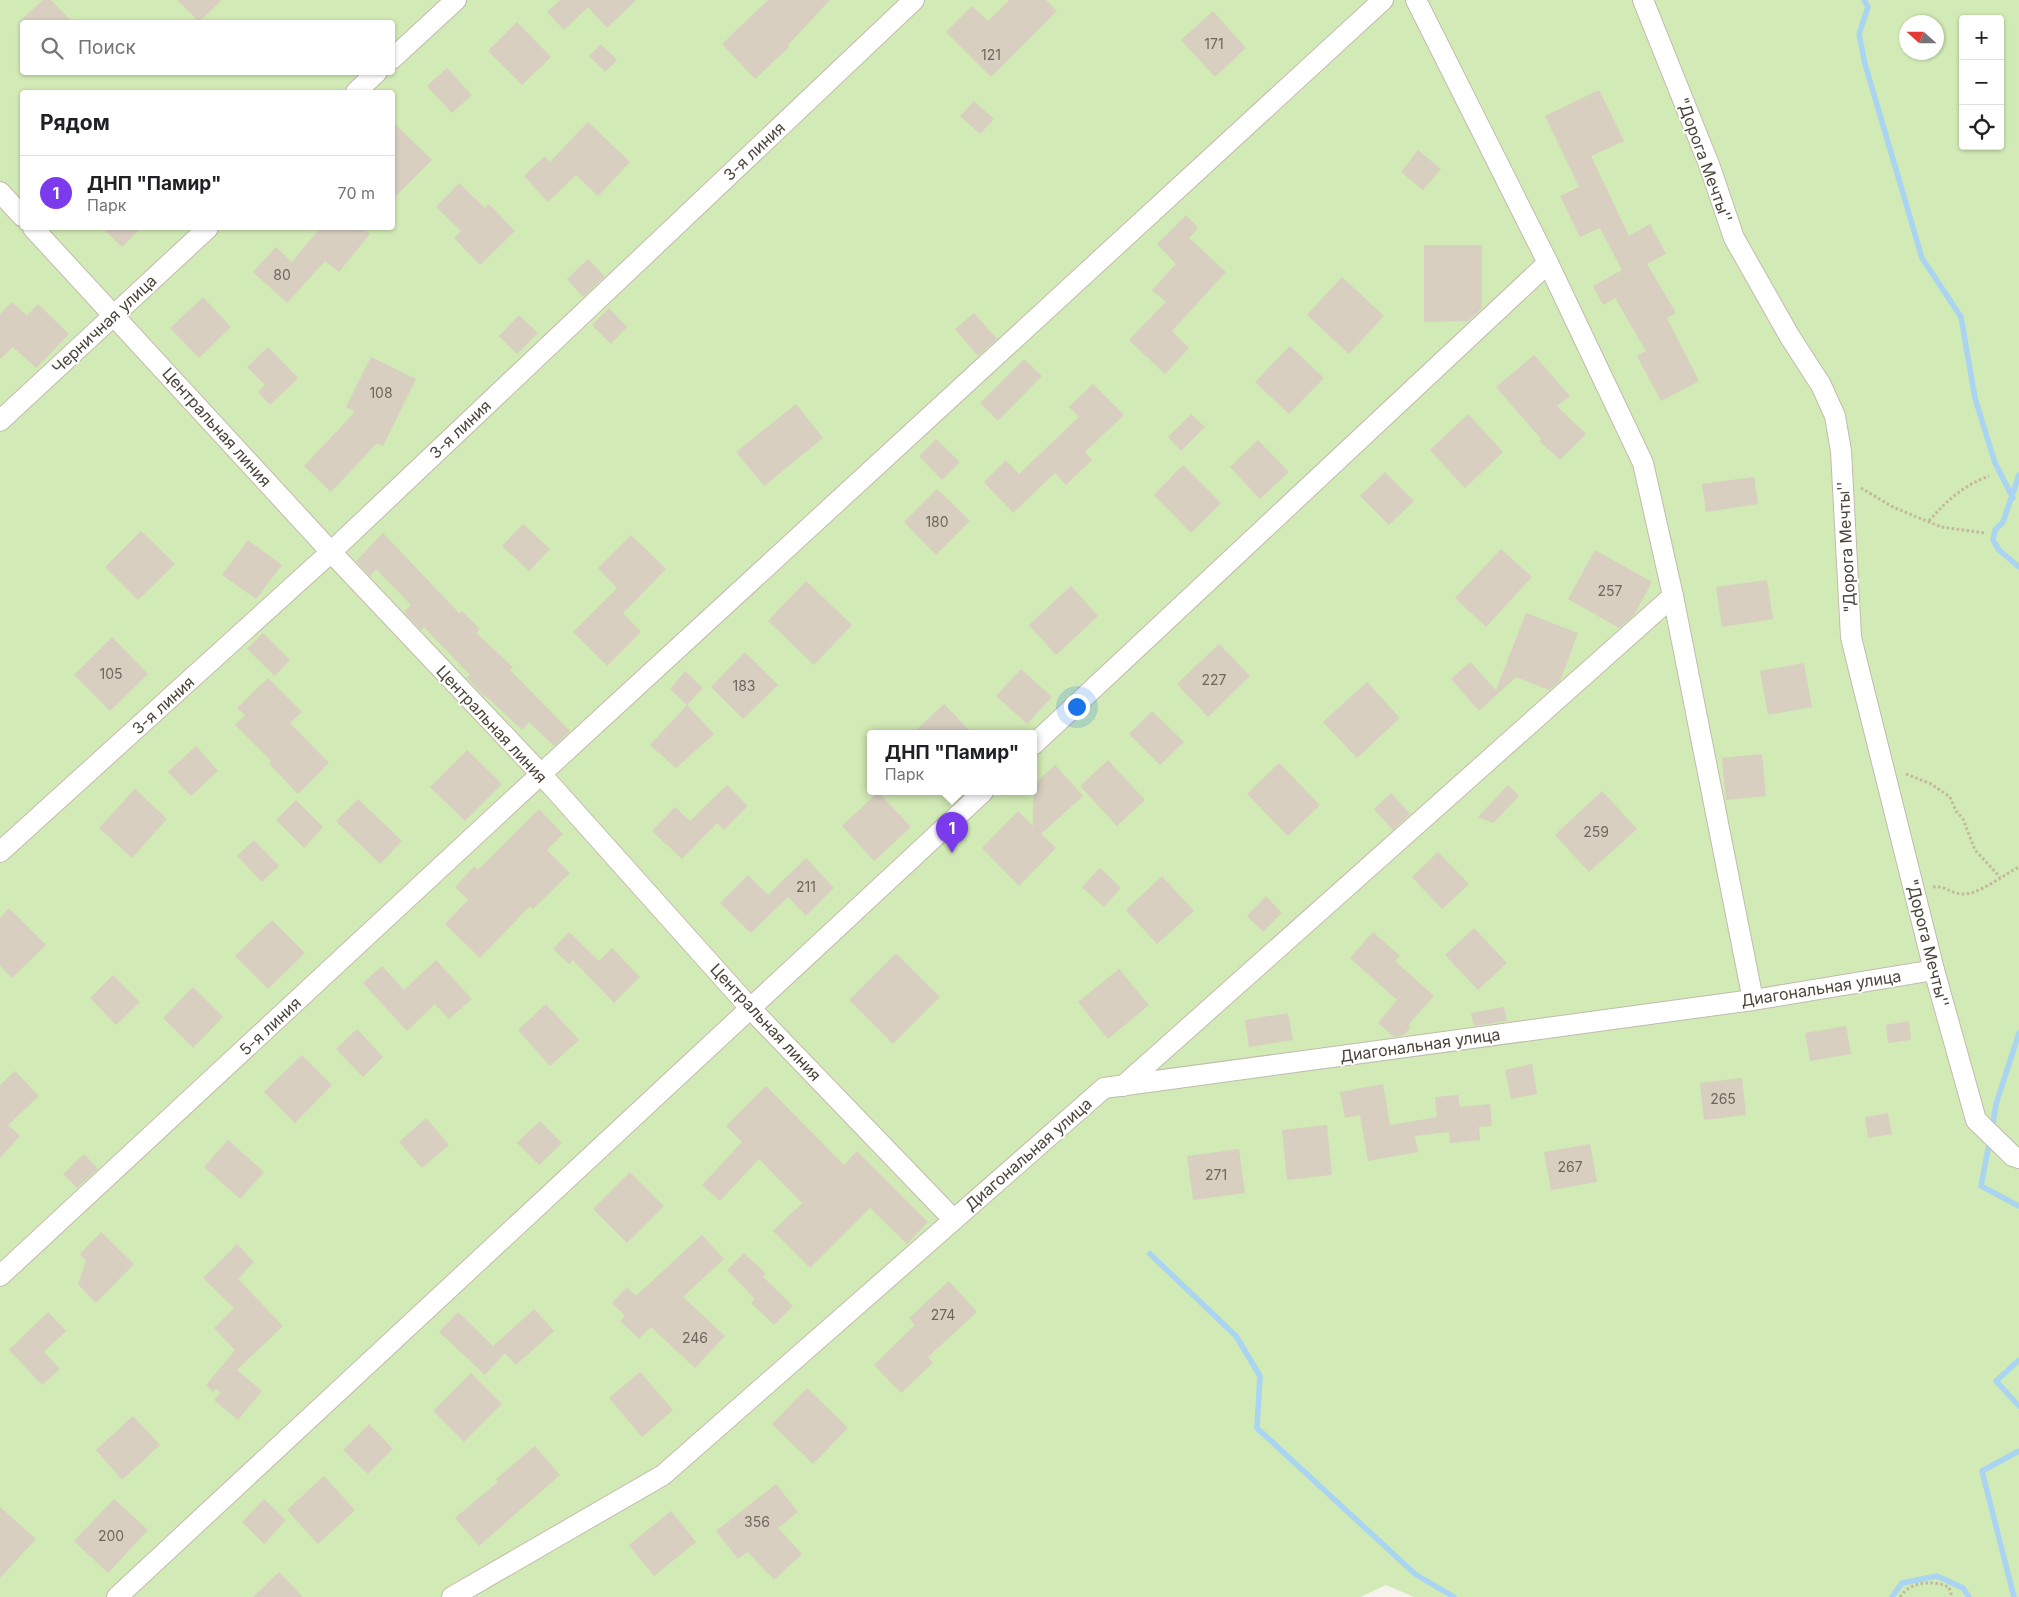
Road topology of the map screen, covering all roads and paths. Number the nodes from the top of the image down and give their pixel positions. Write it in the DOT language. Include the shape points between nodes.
graph roads {
  1 [pos="456,0"];
  2 [pos="914,0"];
  3 [pos="1383,0"];
  4 [pos="1416,0"];
  5 [pos="1643,0"];
  6 [pos="395,56"];
  7 [pos="375,75"];
  8 [pos="358,90"];
  9 [pos="0,192"];
  10 [pos="20,214"];
  11 [pos="35,230"];
  12 [pos="206,230"];
  13 [pos="1548,263"];
  14 [pos="114,314"];
  15 [pos="0,421"];
  16 [pos="1989,476"];
  17 [pos="1843,480"];
  18 [pos="1929,521"];
  19 [pos="1986,533"];
  20 [pos="331,552"];
  21 [pos="1673,596"];
  22 [pos="1037,741"];
  23 [pos="1880,755"];
  24 [pos="541,774"];
  25 [pos="980,795"];
  26 [pos="0,852"];
  27 [pos="2019,867"];
  28 [pos="2000,877"];
  29 [pos="1915,897"];
  30 [pos="1934,970"];
  31 [pos="1753,1000"];
  32 [pos="751,1009"];
  33 [pos="1123,1086"];
  34 [pos="2016,1157"];
  35 [pos="953,1218"];
  36 [pos="0,1276"];
  37 [pos="117,1597"];
  38 [pos="452,1597"];
  39 [pos="1900,1597"];
  40 [pos="1952,1597"];
  1 -- 6 [label="street"];
  2 -- 20 [label="street, 3-я линия"];
  3 -- 24 [label="street, 5-я линия"];
  4 -- 13 [label="street"];
  5 -- 17 [label="street, \"Дорога Мечты''" via="1710,167 1734,238 1790,337 1821,384 1835,416"];
  7 -- 8 [label="street"];
  9 -- 10 [label="street"];
  11 -- 14 [label="street, Центральная линия"];
  12 -- 14 [label="street, Черничная улица"];
  13 -- 21 [label="street" via="1643,463"];
  13 -- 22 [label="street"];
  14 -- 15 [label="street, Черничная улица"];
  14 -- 20 [label="street, Центральная линия"];
  16 -- 18 [label="path" via="1968,484 1956,493"];
  17 -- 18 [label="path" via="1850,480 1893,507"];
  17 -- 23 [label="street, \"Дорога Мечты''" via="1851,637"];
  18 -- 19 [label="path" via="1942,527"];
  20 -- 24 [label="street, Центральная линия"];
  20 -- 26 [label="street, 3-я линия"];
  21 -- 31 [label="street"];
  21 -- 33 [label="street"];
  23 -- 28 [label="path" via="1890,754 1898,760 1906,776 1931,784 1950,797 1975,850"];
  23 -- 29 [label="street, \"Дорога Мечты''"];
  24 -- 32 [label="street, Центральная линия"];
  24 -- 36 [label="street, 5-я линия"];
  25 -- 32 [label="street"];
  27 -- 28 [label="path"];
  28 -- 29 [label="path" via="1979,890 1965,894 1936,886"];
  29 -- 30 [label="street, \"Дорога Мечты''"];
  30 -- 31 [label="street, Диагональная улица"];
  30 -- 34 [label="street, \"Дорога Мечты''" via="1977,1123"];
  31 -- 33 [label="street, Диагональная улица"];
  32 -- 35 [label="street, Центральная линия"];
  32 -- 37 [label="street"];
  33 -- 35 [label="street, Диагональная улица" via="1104,1088"];
  35 -- 38 [label="street, Диагональная улица" via="663,1475"];
  39 -- 40 [label="path" via="1905,1589 1920,1583 1949,1587"];
}
